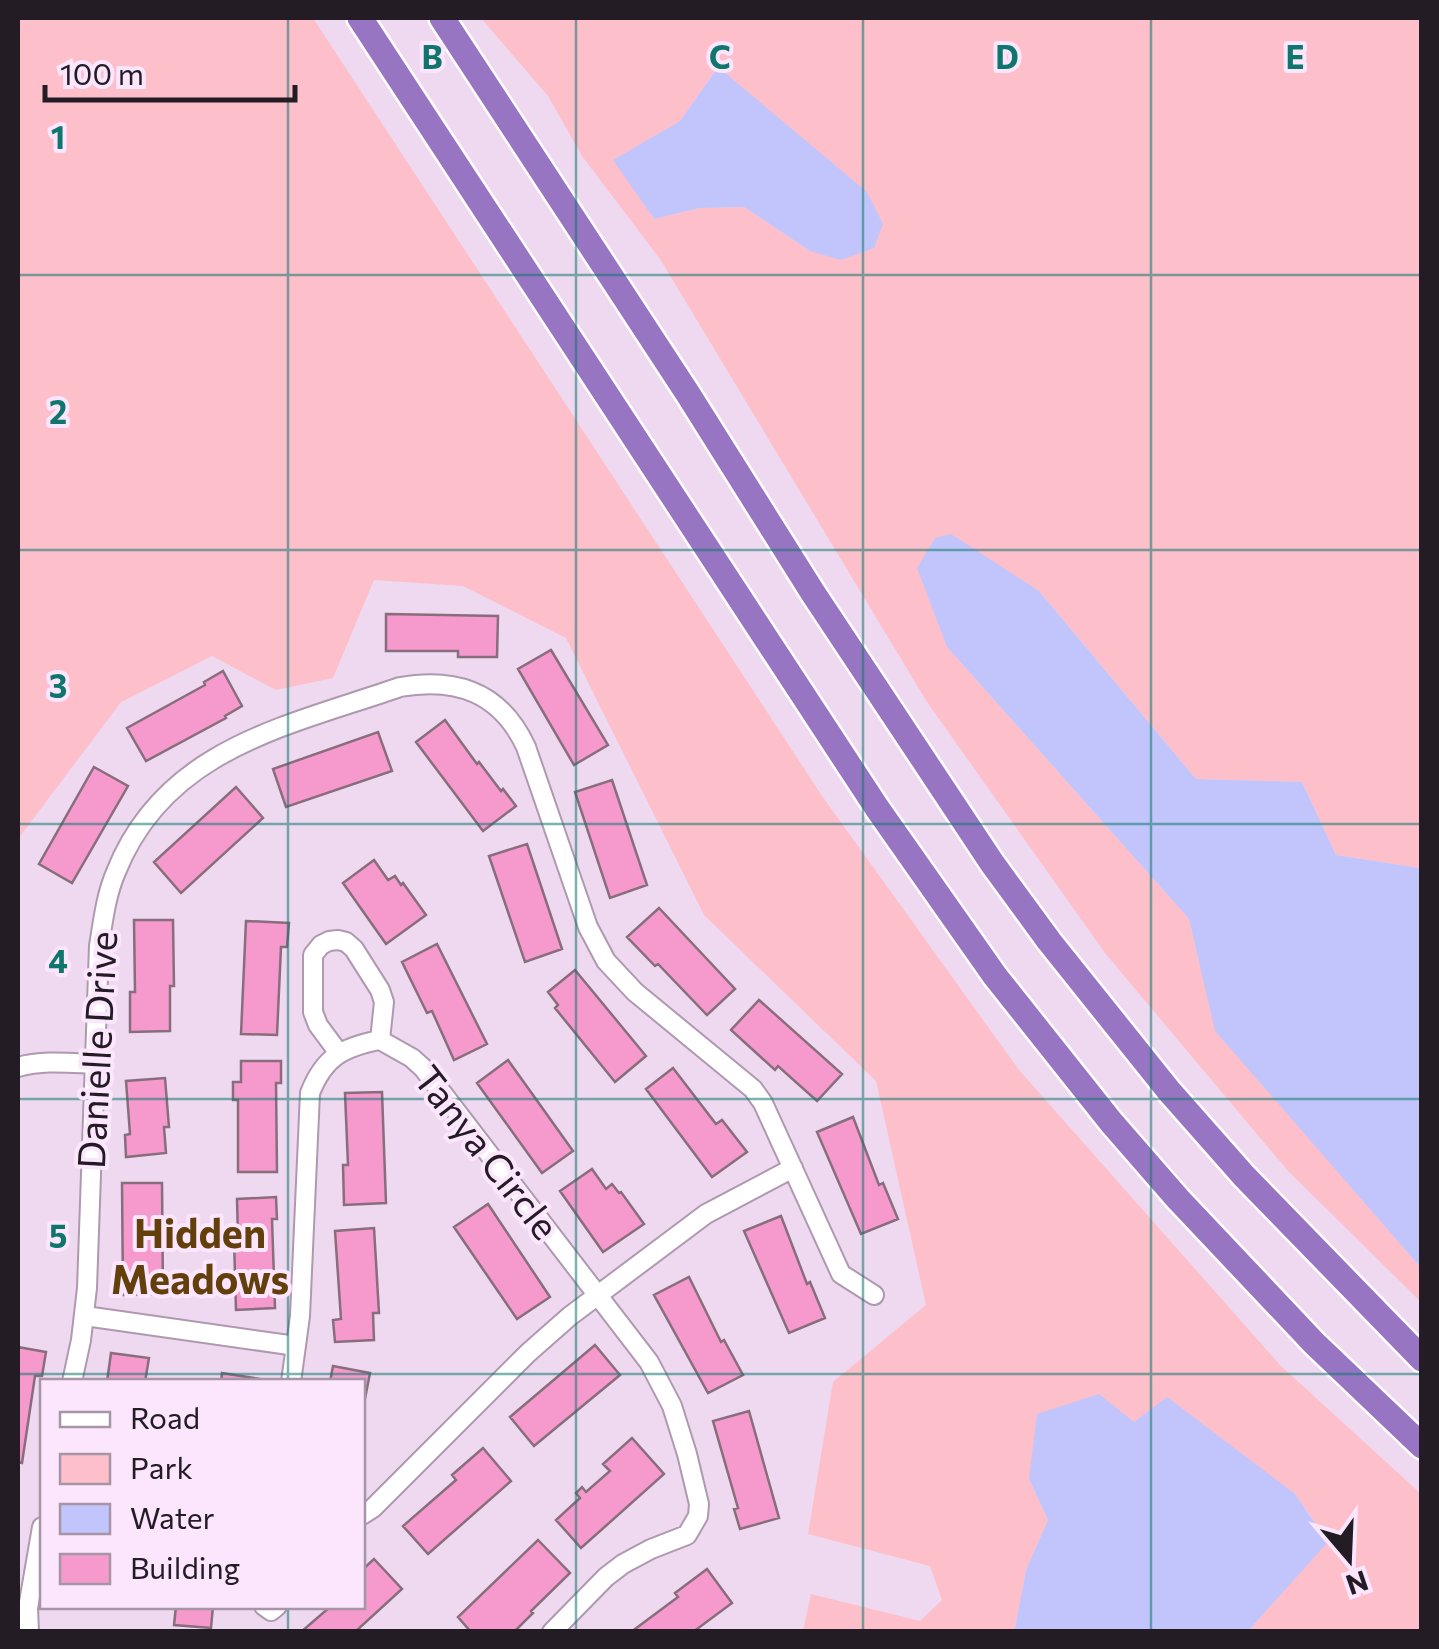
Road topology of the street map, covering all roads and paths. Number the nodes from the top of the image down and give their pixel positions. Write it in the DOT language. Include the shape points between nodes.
graph roads {
  1 [pos="341,18"];
  2 [pos="360,18"];
  3 [pos="442,18"];
  4 [pos="485,211"];
  5 [pos="380,1040"];
  6 [pos="338,1052"];
  7 [pos="22,1063"];
  8 [pos="95,1064"];
  9 [pos="793,1168"];
  10 [pos="874,1295"];
  11 [pos="597,1296"];
  12 [pos="85,1316"];
  13 [pos="296,1346"];
  14 [pos="1422,1358"];
  15 [pos="73,1379"];
  16 [pos="291,1379"];
  17 [pos="1422,1446"];
  18 [pos="365,1513"];
  19 [pos="40,1539"];
  20 [pos="30,1632"];
  21 [pos="552,1632"];
  1 -- 4 [label="highway"];
  2 -- 4 [label="highway"];
  3 -- 14 [label="highway" via="992,864 1169,1091"];
  4 -- 17 [label="highway" via="877,808 1007,992 1178,1198"];
  5 -- 6 [label="street, Tanya Circle"];
  5 -- 6 [label="street" via="380,990 354,949 329,941 313,956 313,1012"];
  5 -- 11 [label="street, Tanya Circle" via="422,1068"];
  6 -- 13 [label="street" via="310,1094"];
  7 -- 8 [label="street"];
  8 -- 9 [label="street, Danielle Drive" via="99,946 108,898 128,847 162,800 200,766 251,738 400,687 448,684 490,702 520,735 588,927 606,960 753,1089"];
  8 -- 12 [label="street, Danielle Drive"];
  9 -- 10 [label="street, Danielle Drive" via="841,1274"];
  9 -- 11 [label="street" via="706,1214"];
  11 -- 18 [label="street" via="528,1352"];
  11 -- 21 [label="street" via="672,1406 698,1516 687,1535 606,1577"];
  12 -- 13 [label="street"];
  12 -- 15 [label="street, Danielle Drive"];
  13 -- 16 [label="street"];
  19 -- 20 [label="street"];
}
